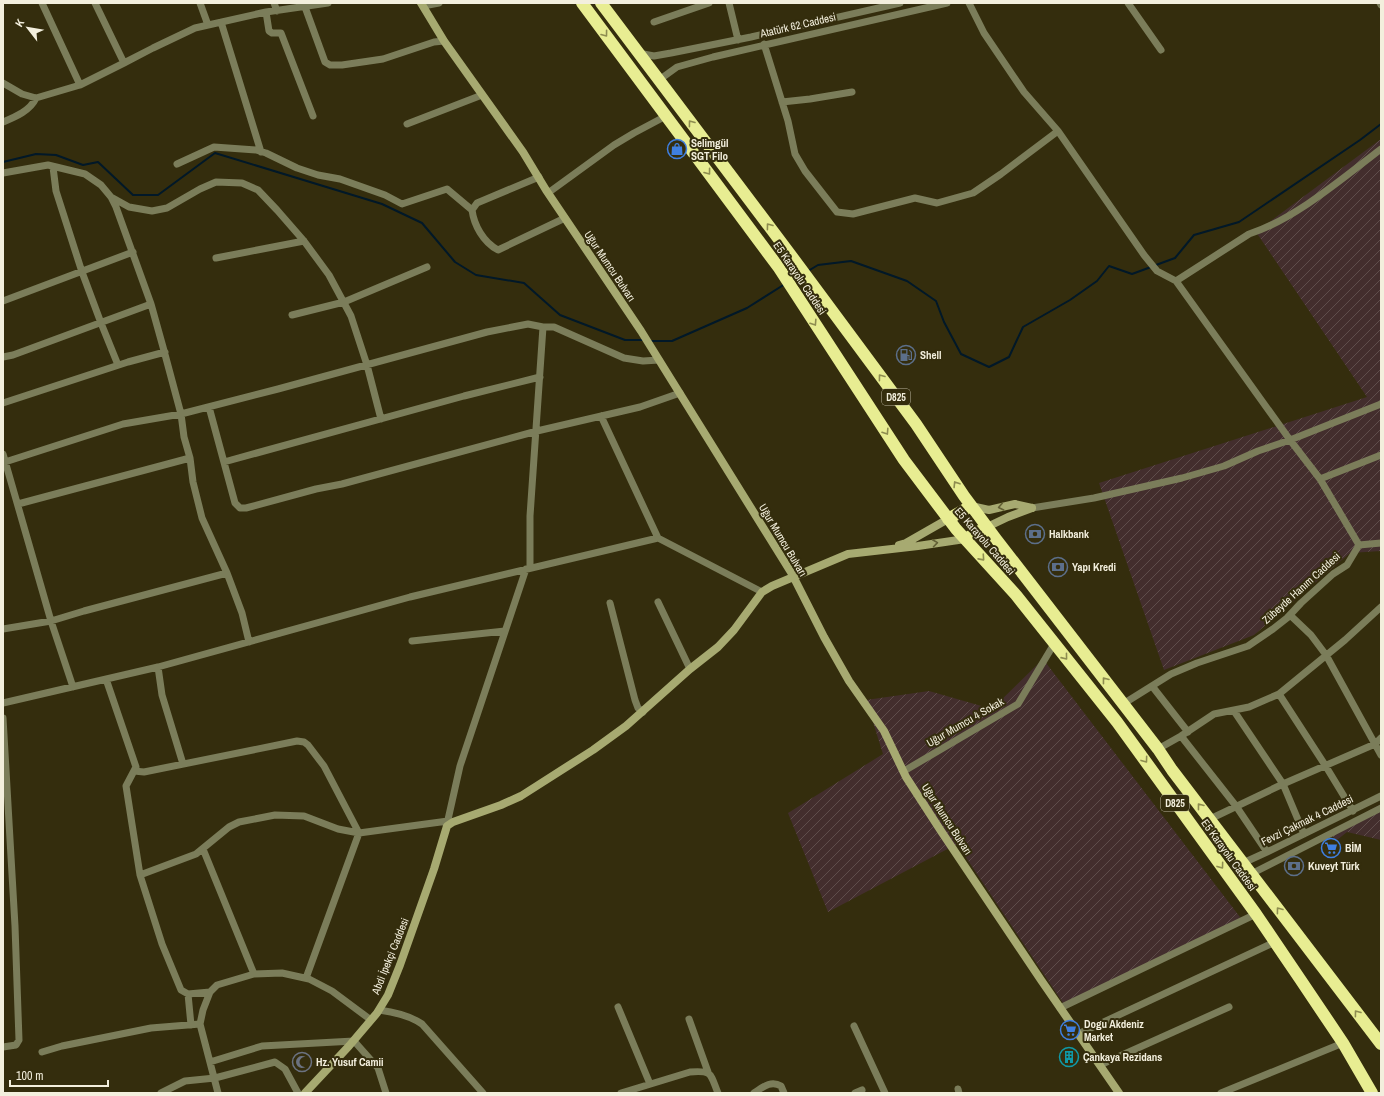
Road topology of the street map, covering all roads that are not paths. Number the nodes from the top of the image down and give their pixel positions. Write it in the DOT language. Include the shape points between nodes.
graph roads {
  1 [pos="42,3"];
  2 [pos="95,3"];
  3 [pos="200,3"];
  4 [pos="274,3"];
  5 [pos="328,3"];
  6 [pos="439,3"];
  7 [pos="582,3"];
  8 [pos="601,3"];
  9 [pos="709,3"];
  10 [pos="728,3"];
  11 [pos="900,3"];
  12 [pos="946,3"];
  13 [pos="969,3"];
  14 [pos="1128,3"];
  15 [pos="307,5"];
  16 [pos="422,5"];
  17 [pos="277,11"];
  18 [pos="266,12"];
  19 [pos="220,22"];
  20 [pos="654,22"];
  21 [pos="208,25"];
  22 [pos="738,40"];
  23 [pos="444,41"];
  24 [pos="764,44"];
  25 [pos="1161,50"];
  26 [pos="638,53"];
  27 [pos="124,63"];
  28 [pos="659,80"];
  29 [pos="3,83"];
  30 [pos="80,85"];
  31 [pos="852,92"];
  32 [pos="482,95"];
  33 [pos="36,98"];
  34 [pos="782,102"];
  35 [pos="313,116"];
  36 [pos="666,116"];
  37 [pos="3,122"];
  38 [pos="407,124"];
  39 [pos="1058,130"];
  40 [pos="1381,149"];
  41 [pos="261,152"];
  42 [pos="176,164"];
  43 [pos="54,167"];
  44 [pos="3,173"];
  45 [pos="539,178"];
  46 [pos="548,193"];
  47 [pos="111,197"];
  48 [pos="472,210"];
  49 [pos="565,218"];
  50 [pos="304,241"];
  51 [pos="133,252"];
  52 [pos="216,258"];
  53 [pos="427,267"];
  54 [pos="82,272"];
  55 [pos="1176,281"];
  56 [pos="3,301"];
  57 [pos="344,302"];
  58 [pos="151,304"];
  59 [pos="292,315"];
  60 [pos="101,323"];
  61 [pos="543,327"];
  62 [pos="165,352"];
  63 [pos="3,357"];
  64 [pos="659,360"];
  65 [pos="118,365"];
  66 [pos="367,366"];
  67 [pos="540,377"];
  68 [pos="680,393"];
  69 [pos="3,403"];
  70 [pos="1381,404"];
  71 [pos="209,407"];
  72 [pos="181,414"];
  73 [pos="600,416"];
  74 [pos="381,419"];
  75 [pos="536,431"];
  76 [pos="1290,440"];
  77 [pos="3,454"];
  78 [pos="1381,455"];
  79 [pos="190,458"];
  80 [pos="5,462"];
  81 [pos="224,462"];
  82 [pos="1320,479"];
  83 [pos="18,504"];
  84 [pos="971,506"];
  85 [pos="1032,508"];
  86 [pos="948,519"];
  87 [pos="987,527"];
  88 [pos="658,538"];
  89 [pos="965,539"];
  90 [pos="1381,543"];
  91 [pos="1359,545"];
  92 [pos="883,550"];
  93 [pos="528,569"];
  94 [pos="227,573"];
  95 [pos="793,577"];
  96 [pos="762,592"];
  97 [pos="658,602"];
  98 [pos="610,604"];
  99 [pos="1381,607"];
  100 [pos="1290,615"];
  101 [pos="52,621"];
  102 [pos="3,629"];
  103 [pos="505,631"];
  104 [pos="412,641"];
  105 [pos="249,642"];
  106 [pos="1054,644"];
  107 [pos="1326,655"];
  108 [pos="158,667"];
  109 [pos="690,669"];
  110 [pos="106,679"];
  111 [pos="1152,686"];
  112 [pos="73,687"];
  113 [pos="1278,694"];
  114 [pos="3,703"];
  115 [pos="1123,704"];
  116 [pos="1234,710"];
  117 [pos="643,712"];
  118 [pos="3,718"];
  119 [pos="1188,732"];
  120 [pos="1181,736"];
  121 [pos="1381,738"];
  122 [pos="1375,744"];
  123 [pos="1158,750"];
  124 [pos="1381,755"];
  125 [pos="183,764"];
  126 [pos="1325,765"];
  127 [pos="134,771"];
  128 [pos="904,771"];
  129 [pos="1283,784"];
  130 [pos="1381,796"];
  131 [pos="1236,806"];
  132 [pos="1381,808"];
  133 [pos="1353,811"];
  134 [pos="1210,819"];
  135 [pos="448,823"];
  136 [pos="358,833"];
  137 [pos="1304,834"];
  138 [pos="203,848"];
  139 [pos="1267,852"];
  140 [pos="1243,863"];
  141 [pos="1251,874"];
  142 [pos="140,875"];
  143 [pos="1256,914"];
  144 [pos="1275,942"];
  145 [pos="254,974"];
  146 [pos="306,978"];
  147 [pos="210,992"];
  148 [pos="188,994"];
  149 [pos="618,1006"];
  150 [pos="1229,1007"];
  151 [pos="1060,1008"];
  152 [pos="379,1010"];
  153 [pos="689,1019"];
  154 [pos="371,1020"];
  155 [pos="200,1024"];
  156 [pos="190,1025"];
  157 [pos="854,1026"];
  158 [pos="1078,1034"];
  159 [pos="354,1041"];
  160 [pos="1343,1043"];
  161 [pos="1381,1044"];
  162 [pos="3,1047"];
  163 [pos="42,1052"];
  164 [pos="210,1062"];
  165 [pos="1100,1065"];
  166 [pos="708,1072"];
  167 [pos="215,1078"];
  168 [pos="650,1084"];
  169 [pos="313,1089"];
  170 [pos="161,1093"];
  171 [pos="218,1093"];
  172 [pos="298,1093"];
  173 [pos="305,1093"];
  174 [pos="386,1093"];
  175 [pos="483,1093"];
  176 [pos="621,1093"];
  177 [pos="718,1093"];
  178 [pos="754,1093"];
  179 [pos="784,1093"];
  180 [pos="885,1093"];
  181 [pos="1119,1093"];
  182 [pos="1221,1093"];
  183 [pos="1372,1093"];
  1 -- 30 [label="street"];
  2 -- 27 [label="street"];
  3 -- 21 [label="street"];
  4 -- 17 [label="street"];
  5 -- 15 [label="street"];
  6 -- 16 [label="street"];
  7 -- 36 [label="highway, E5 Karayolu Caddesi / D825, one-way"];
  8 -- 26 [label="highway, E5 Karayolu Caddesi / D825"];
  9 -- 20 [label="street"];
  10 -- 22 [label="street"];
  11 -- 22 [label="street, Atatürk 62 Caddesi"];
  12 -- 24 [label="street, Atatürk 62 Caddesi"];
  13 -- 39 [label="street" via="984,33 1024,92"];
  14 -- 25 [label="street"];
  15 -- 17 [label="street"];
  15 -- 23 [label="street" via="325,62 330,65 383,59"];
  16 -- 23 [label="street, Uğur Mumcu Bulvarı"];
  17 -- 18 [label="street"];
  18 -- 19 [label="street"];
  18 -- 35 [label="street" via="269,31 281,33"];
  19 -- 21 [label="street"];
  19 -- 41 [label="street"];
  21 -- 27 [label="street" via="195,28"];
  22 -- 26 [label="street, Atatürk 62 Caddesi" via="654,56"];
  23 -- 32 [label="street, Uğur Mumcu Bulvarı"];
  24 -- 28 [label="street, Atatürk 62 Caddesi" via="677,67"];
  24 -- 34 [label="street"];
  26 -- 28 [label="highway, E5 Karayolu Caddesi / D825"];
  27 -- 30 [label="street"];
  84 -- 28 [label="highway, E5 Karayolu Caddesi / D825, one-way" via="916,424"];
  29 -- 33 [label="street" via="22,94"];
  30 -- 33 [label="street"];
  31 -- 34 [label="street"];
  32 -- 38 [label="street"];
  32 -- 45 [label="street, Uğur Mumcu Bulvarı"];
  33 -- 37 [label="street" via="26,110"];
  34 -- 39 [label="street" via="795,154 805,171 837,212 853,214 915,198 937,203 973,193"];
  36 -- 46 [label="street" via="614,146"];
  36 -- 86 [label="highway, E5 Karayolu Caddesi / D825, one-way" via="779,268 904,460"];
  39 -- 55 [label="street" via="1157,272"];
  40 -- 55 [label="street" via="1301,207 1262,230 1248,234"];
  41 -- 42 [label="street" via="214,147"];
  41 -- 48 [label="street" via="297,168 340,179 385,195 402,204 447,189"];
  43 -- 44 [label="street" via="40,166"];
  43 -- 47 [label="street" via="85,174 101,185"];
  43 -- 54 [label="street" via="56,191"];
  45 -- 46 [label="street, Uğur Mumcu Bulvarı"];
  45 -- 48 [label="street" via="477,203"];
  46 -- 49 [label="street, Uğur Mumcu Bulvarı"];
  47 -- 50 [label="street" via="129,207 152,211 167,208 216,182 242,183 258,190"];
  47 -- 51 [label="street"];
  48 -- 49 [label="street" via="473,220 482,235 498,250"];
  49 -- 64 [label="street, Uğur Mumcu Bulvarı"];
  50 -- 52 [label="street"];
  50 -- 57 [label="street" via="329,275"];
  51 -- 54 [label="street"];
  51 -- 58 [label="street"];
  53 -- 57 [label="street"];
  54 -- 56 [label="street"];
  54 -- 60 [label="street"];
  55 -- 76 [label="street"];
  57 -- 59 [label="street"];
  57 -- 66 [label="street"];
  58 -- 60 [label="street"];
  58 -- 62 [label="street"];
  60 -- 63 [label="street"];
  60 -- 65 [label="street"];
  61 -- 64 [label="street" via="554,327 624,358"];
  61 -- 66 [label="street" via="528,324 488,332"];
  61 -- 67 [label="street"];
  62 -- 65 [label="street"];
  62 -- 72 [label="street"];
  64 -- 68 [label="street, Uğur Mumcu Bulvarı"];
  65 -- 69 [label="street"];
  66 -- 71 [label="street"];
  66 -- 74 [label="street"];
  67 -- 74 [label="street"];
  67 -- 75 [label="street"];
  68 -- 73 [label="street" via="640,407"];
  68 -- 95 [label="street, Uğur Mumcu Bulvarı"];
  70 -- 76 [label="street"];
  71 -- 72 [label="street"];
  71 -- 81 [label="street"];
  72 -- 79 [label="street"];
  72 -- 80 [label="street" via="123,424"];
  73 -- 75 [label="street"];
  73 -- 88 [label="street"];
  74 -- 81 [label="street"];
  75 -- 81 [label="street" via="246,508 240,508 235,503"];
  75 -- 93 [label="street"];
  76 -- 82 [label="street"];
  76 -- 85 [label="street" via="1224,466 1182,478 1094,498"];
  77 -- 80 [label="street"];
  78 -- 82 [label="street"];
  79 -- 83 [label="street"];
  79 -- 94 [label="street" via="202,518"];
  80 -- 83 [label="street"];
  82 -- 91 [label="street"];
  83 -- 101 [label="street"];
  85 -- 84 [label="street, one-way" via="1015,504 989,510"];
  84 -- 86 [label="highway"];
  84 -- 87 [label="highway, E5 Karayolu Caddesi / D825"];
  85 -- 87 [label="street"];
  86 -- 89 [label="highway, E5 Karayolu Caddesi / D825"];
  86 -- 92 [label="street" via="906,543"];
  87 -- 89 [label="highway"];
  115 -- 87 [label="highway, E5 Karayolu Caddesi / D825, one-way"];
  88 -- 93 [label="street"];
  88 -- 96 [label="street"];
  92 -- 89 [label="street, one-way"];
  89 -- 106 [label="highway, E5 Karayolu Caddesi / D825, one-way" via="1016,595"];
  90 -- 91 [label="street"];
  91 -- 100 [label="street, Zübeyde Hanım Caddesi" via="1347,565 1333,574"];
  92 -- 95 [label="street" via="848,554"];
  93 -- 103 [label="street"];
  93 -- 105 [label="street" via="410,597"];
  94 -- 101 [label="street"];
  94 -- 105 [label="street" via="242,613"];
  95 -- 96 [label="street"];
  95 -- 128 [label="street, Uğur Mumcu Bulvarı" via="848,681 884,731"];
  96 -- 109 [label="street" via="734,630 718,647"];
  97 -- 109 [label="street"];
  98 -- 117 [label="street" via="635,700"];
  99 -- 107 [label="street"];
  100 -- 107 [label="street"];
  100 -- 111 [label="street, Zübeyde Hanım Caddesi" via="1248,646 1197,663 1171,674"];
  101 -- 102 [label="street"];
  101 -- 112 [label="street"];
  103 -- 104 [label="street"];
  103 -- 135 [label="street" via="460,766"];
  105 -- 108 [label="street"];
  106 -- 128 [label="street, Uğur Mumcu 4 Sokak" via="1018,704"];
  106 -- 143 [label="highway, E5 Karayolu Caddesi / D825, one-way" via="1117,722"];
  107 -- 113 [label="street"];
  107 -- 122 [label="street"];
  108 -- 110 [label="street"];
  108 -- 125 [label="street" via="162,695"];
  109 -- 117 [label="street"];
  110 -- 112 [label="street"];
  110 -- 127 [label="street" via="136,767"];
  111 -- 115 [label="street, Zübeyde Hanım Caddesi"];
  111 -- 119 [label="street"];
  112 -- 114 [label="street"];
  113 -- 116 [label="street" via="1249,707"];
  113 -- 126 [label="street"];
  115 -- 123 [label="highway, E5 Karayolu Caddesi / D825"];
  116 -- 119 [label="street" via="1214,714"];
  116 -- 129 [label="street"];
  117 -- 135 [label="street" via="593,750 521,796"];
  118 -- 162 [label="street" via="19,1040 16,1045"];
  119 -- 120 [label="street"];
  120 -- 123 [label="street"];
  120 -- 131 [label="street"];
  121 -- 122 [label="street"];
  122 -- 124 [label="street"];
  122 -- 126 [label="street"];
  134 -- 123 [label="highway, E5 Karayolu Caddesi / D825, one-way"];
  125 -- 127 [label="street" via="144,772"];
  125 -- 136 [label="street" via="297,741 304,742 324,766"];
  126 -- 129 [label="street"];
  126 -- 133 [label="street"];
  127 -- 142 [label="street" via="126,786"];
  128 -- 151 [label="street, Uğur Mumcu Bulvarı" via="941,831"];
  129 -- 131 [label="street"];
  129 -- 137 [label="street"];
  130 -- 133 [label="street, Fevzi Çakmak 4 Caddesi"];
  131 -- 134 [label="street"];
  131 -- 139 [label="street"];
  132 -- 141 [label="street, Fevzi Çakmak 4 Caddesi"];
  133 -- 137 [label="street, Fevzi Çakmak 4 Caddesi"];
  134 -- 140 [label="highway, E5 Karayolu Caddesi / D825"];
  135 -- 136 [label="street"];
  135 -- 152 [label="street, Abdi İpekçi Caddesi" via="400,965"];
  136 -- 138 [label="street" via="338,829 304,816 275,815 229,826"];
  136 -- 146 [label="street"];
  137 -- 139 [label="street, Fevzi Çakmak 4 Caddesi"];
  138 -- 142 [label="street" via="196,854"];
  138 -- 145 [label="street"];
  139 -- 140 [label="street, Fevzi Çakmak 4 Caddesi"];
  140 -- 141 [label="highway, E5 Karayolu Caddesi / D825"];
  161 -- 141 [label="highway, E5 Karayolu Caddesi / D825, one-way"];
  142 -- 148 [label="street" via="162,944 181,990"];
  143 -- 144 [label="highway, E5 Karayolu Caddesi / D825"];
  143 -- 151 [label="street"];
  144 -- 158 [label="street"];
  144 -- 160 [label="highway, E5 Karayolu Caddesi / D825"];
  145 -- 146 [label="street" via="282,973"];
  145 -- 147 [label="street" via="217,985"];
  146 -- 154 [label="street" via="332,991"];
  147 -- 148 [label="street"];
  147 -- 155 [label="street"];
  148 -- 156 [label="street"];
  149 -- 168 [label="street"];
  150 -- 165 [label="street"];
  151 -- 158 [label="street, Uğur Mumcu Bulvarı"];
  152 -- 154 [label="street, Abdi İpekçi Caddesi"];
  152 -- 175 [label="street" via="406,1016 422,1024"];
  153 -- 166 [label="street"];
  154 -- 159 [label="street, Abdi İpekçi Caddesi"];
  155 -- 156 [label="street"];
  155 -- 164 [label="street"];
  156 -- 163 [label="street" via="151,1028"];
  157 -- 180 [label="street"];
  158 -- 165 [label="street, Uğur Mumcu Bulvarı"];
  159 -- 164 [label="street" via="262,1046"];
  159 -- 169 [label="street, Abdi İpekçi Caddesi"];
  159 -- 174 [label="street" via="378,1068"];
  160 -- 182 [label="street"];
  160 -- 183 [label="highway, E5 Karayolu Caddesi / D825"];
  164 -- 167 [label="street"];
  165 -- 181 [label="street, Uğur Mumcu Bulvarı"];
  166 -- 168 [label="street" via="690,1072"];
  166 -- 177 [label="street"];
  167 -- 170 [label="street" via="185,1081"];
  167 -- 171 [label="street"];
  167 -- 172 [label="street" via="275,1062 285,1069"];
  168 -- 176 [label="street"];
  169 -- 173 [label="street, Abdi İpekçi Caddesi"];
  178 -- 179 [label="street" via="768,1084 775,1084 781,1086"];
}
